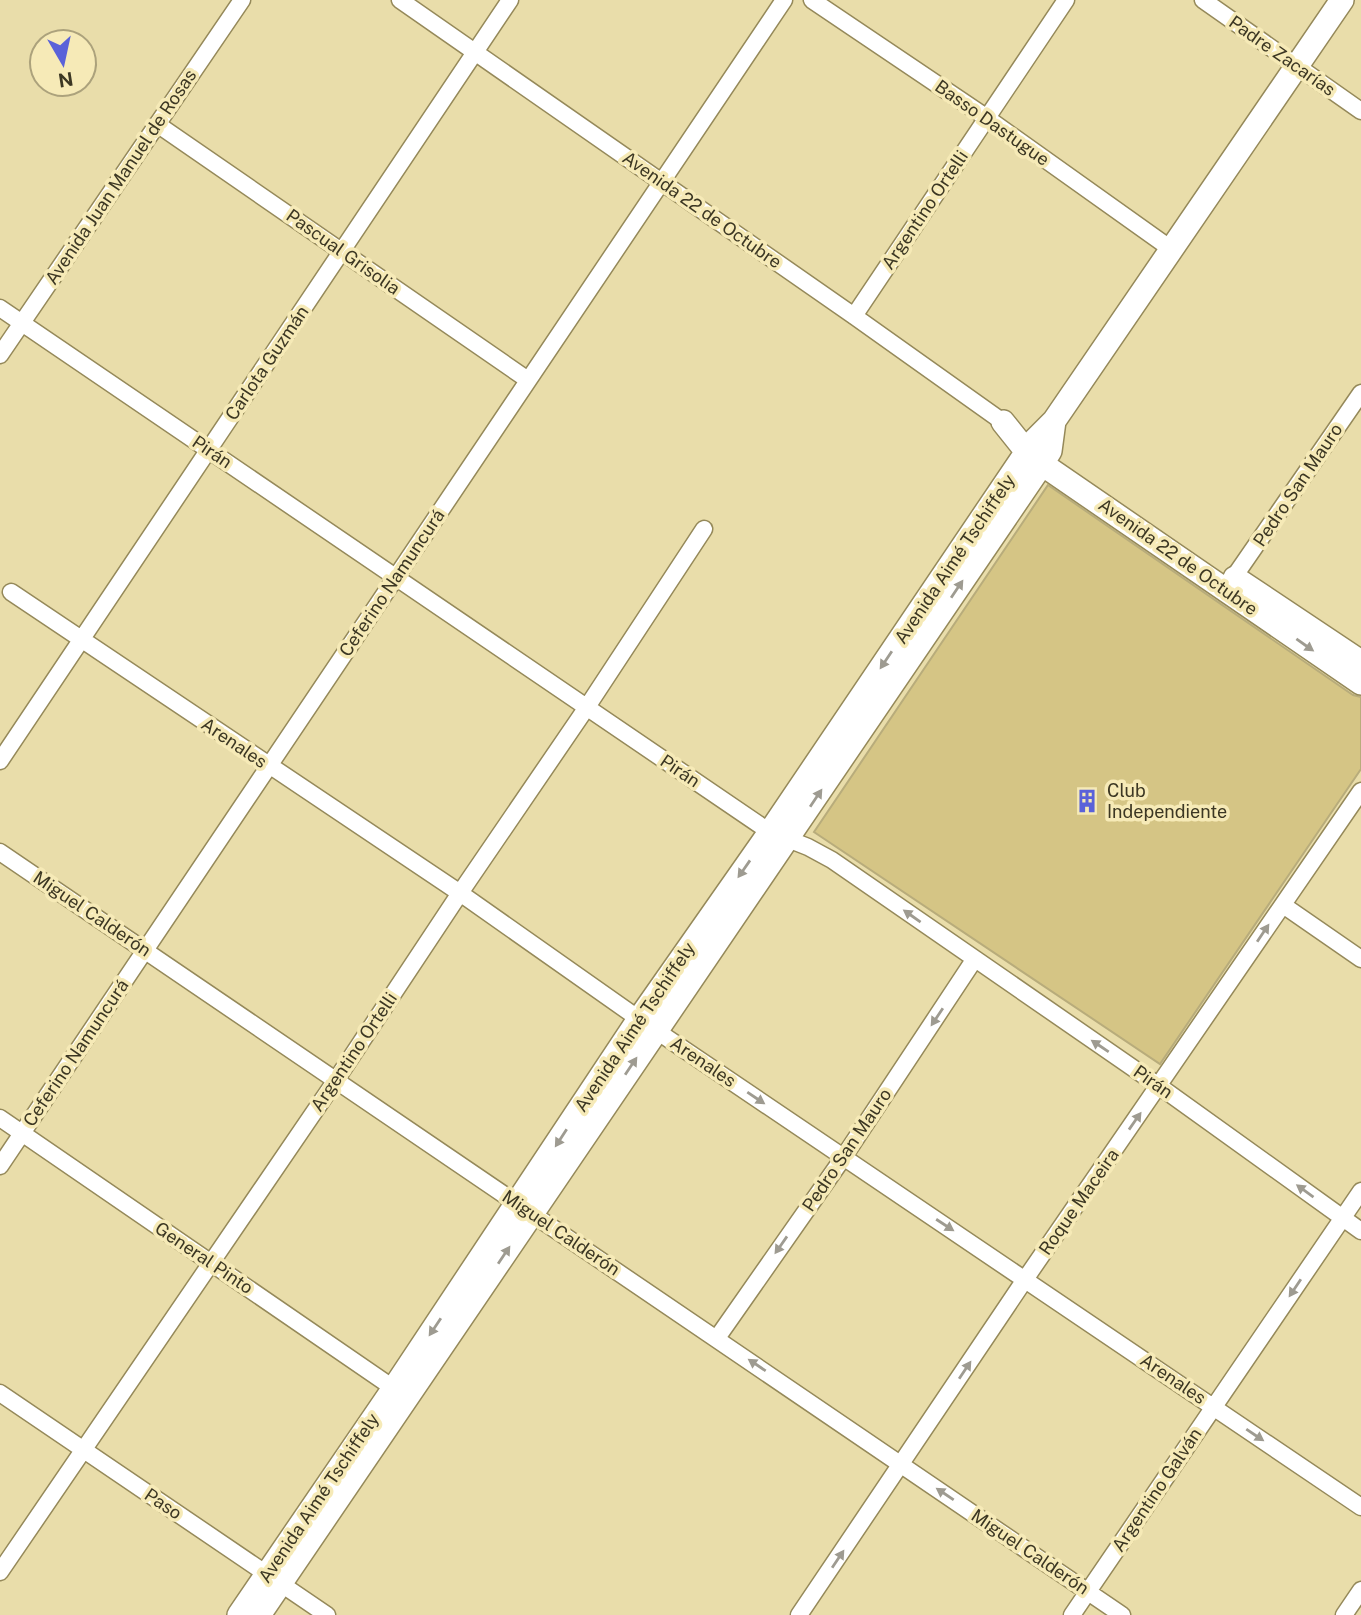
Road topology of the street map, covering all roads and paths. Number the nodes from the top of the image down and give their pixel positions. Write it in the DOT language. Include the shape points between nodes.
graph roads {
  1 [pos="242,0"];
  2 [pos="400,0"];
  3 [pos="510,0"];
  4 [pos="784,0"];
  5 [pos="812,0"];
  6 [pos="1066,0"];
  7 [pos="1203,0"];
  8 [pos="1342,0"];
  9 [pos="475,52"];
  10 [pos="1297,67"];
  11 [pos="1361,111"];
  12 [pos="987,118"];
  13 [pos="157,124"];
  14 [pos="661,182"];
  15 [pos="1171,249"];
  16 [pos="342,251"];
  17 [pos="0,308"];
  18 [pos="855,316"];
  19 [pos="22,323"];
  20 [pos="0,355"];
  21 [pos="528,380"];
  22 [pos="1361,393"];
  23 [pos="1003,422"];
  24 [pos="209,450"];
  25 [pos="1038,452"];
  26 [pos="704,529"];
  27 [pos="396,577"];
  28 [pos="1234,577"];
  29 [pos="11,592"];
  30 [pos="82,639"];
  31 [pos="1361,662"];
  32 [pos="1361,683"];
  33 [pos="587,708"];
  34 [pos="0,761"];
  35 [pos="268,766"];
  36 [pos="1361,791"];
  37 [pos="779,835"];
  38 [pos="0,852"];
  39 [pos="460,893"];
  40 [pos="1283,905"];
  41 [pos="145,950"];
  42 [pos="1361,959"];
  43 [pos="974,960"];
  44 [pos="648,1024"];
  45 [pos="337,1080"];
  46 [pos="1159,1086"];
  47 [pos="0,1118"];
  48 [pos="22,1133"];
  49 [pos="843,1158"];
  50 [pos="0,1166"];
  51 [pos="1361,1192"];
  52 [pos="525,1209"];
  53 [pos="1343,1218"];
  54 [pos="1361,1231"];
  55 [pos="211,1263"];
  56 [pos="1026,1279"];
  57 [pos="717,1338"];
  58 [pos="0,1393"];
  59 [pos="401,1393"];
  60 [pos="1214,1407"];
  61 [pos="84,1450"];
  62 [pos="902,1465"];
  63 [pos="1361,1507"];
  64 [pos="0,1573"];
  65 [pos="274,1579"];
  66 [pos="1361,1590"];
  67 [pos="1088,1591"];
  68 [pos="239,1615"];
  69 [pos="259,1615"];
  70 [pos="327,1615"];
  71 [pos="799,1615"];
  72 [pos="1072,1615"];
  73 [pos="1122,1615"];
  74 [pos="1344,1615"];
  1 -- 13 [label="street, Avenida Juan Manuel de Rosas"];
  2 -- 9 [label="street, Avenida 22 de Octubre"];
  3 -- 9 [label="street, Carlota Guzmán"];
  4 -- 14 [label="street, Ceferino Namuncurá"];
  5 -- 12 [label="street, Basso Dastugue"];
  6 -- 12 [label="street, Argentino Ortelli"];
  7 -- 10 [label="street, Padre Zacarías"];
  8 -- 10 [label="main road"];
  9 -- 14 [label="street, Avenida 22 de Octubre"];
  9 -- 16 [label="street, Carlota Guzmán"];
  10 -- 11 [label="street, Padre Zacarías"];
  10 -- 15 [label="main road"];
  12 -- 15 [label="street, Basso Dastugue"];
  12 -- 18 [label="street, Argentino Ortelli"];
  13 -- 16 [label="street, Pascual Grisolia"];
  13 -- 19 [label="street, Avenida Juan Manuel de Rosas"];
  14 -- 18 [label="street, Avenida 22 de Octubre"];
  14 -- 21 [label="street, Ceferino Namuncurá"];
  15 -- 25 [label="main road, Avenida Aimé Tschiffely" via="1054,421"];
  16 -- 21 [label="street, Pascual Grisolia"];
  16 -- 24 [label="street, Carlota Guzmán"];
  17 -- 19 [label="street, Pirán"];
  18 -- 23 [label="street, Avenida 22 de Octubre"];
  19 -- 20 [label="street, Avenida Juan Manuel de Rosas"];
  19 -- 24 [label="street, Pirán"];
  21 -- 27 [label="street, Ceferino Namuncurá"];
  22 -- 28 [label="street, Pedro San Mauro"];
  23 -- 25 [label="main road, Avenida 22 de Octubre"];
  24 -- 27 [label="street, Pirán"];
  24 -- 30 [label="street, Carlota Guzmán"];
  25 -- 28 [label="main road, Avenida 22 de Octubre"];
  25 -- 32 [label="main road, Avenida 22 de Octubre, one-way"];
  25 -- 37 [label="main road, Avenida Aimé Tschiffely"];
  26 -- 33 [label="street, Argentino Ortelli"];
  27 -- 33 [label="street, Pirán"];
  27 -- 35 [label="street, Ceferino Namuncurá"];
  28 -- 31 [label="main road, Avenida 22 de Octubre"];
  29 -- 30 [label="street, Arenales"];
  30 -- 34 [label="street, Carlota Guzmán"];
  30 -- 35 [label="street, Arenales"];
  33 -- 37 [label="street, Pirán"];
  33 -- 39 [label="street, Argentino Ortelli"];
  35 -- 39 [label="street, Arenales"];
  35 -- 41 [label="street, Ceferino Namuncurá"];
  36 -- 40 [label="street, Roque Maceira"];
  43 -- 37 [label="street, Pirán, one-way" via="832,860"];
  37 -- 44 [label="main road, Avenida Aimé Tschiffely"];
  38 -- 41 [label="street, Miguel Calderón"];
  39 -- 44 [label="street, Arenales"];
  39 -- 45 [label="street, Argentino Ortelli"];
  40 -- 42 [label="street"];
  46 -- 40 [label="street, Roque Maceira, one-way"];
  41 -- 45 [label="street, Miguel Calderón"];
  41 -- 48 [label="street, Ceferino Namuncurá"];
  46 -- 43 [label="street, Pirán, one-way"];
  43 -- 49 [label="street, Pedro San Mauro, one-way"];
  44 -- 49 [label="street, Arenales, one-way"];
  44 -- 52 [label="main road, Avenida Aimé Tschiffely"];
  45 -- 52 [label="street, Miguel Calderón"];
  45 -- 55 [label="street, Argentino Ortelli"];
  53 -- 46 [label="street, Pirán, one-way"];
  56 -- 46 [label="street, Roque Maceira, one-way"];
  47 -- 48 [label="street, General Pinto"];
  48 -- 50 [label="street, Ceferino Namuncurá"];
  48 -- 55 [label="street, General Pinto"];
  49 -- 56 [label="street, Arenales, one-way"];
  49 -- 57 [label="street, Pedro San Mauro, one-way"];
  51 -- 53 [label="street, Argentino Galván"];
  52 -- 57 [label="street, Miguel Calderón"];
  52 -- 59 [label="main road, Avenida Aimé Tschiffely"];
  53 -- 54 [label="street, Pirán"];
  53 -- 60 [label="street, Argentino Galván, one-way"];
  55 -- 59 [label="street, General Pinto"];
  55 -- 61 [label="street, Argentino Ortelli"];
  56 -- 60 [label="street, Arenales"];
  62 -- 56 [label="street, Roque Maceira, one-way"];
  62 -- 57 [label="street, Miguel Calderón, one-way"];
  58 -- 61 [label="street, Paso"];
  59 -- 65 [label="main road, Avenida Aimé Tschiffely"];
  60 -- 63 [label="street, Arenales, one-way"];
  60 -- 67 [label="street, Argentino Galván"];
  61 -- 64 [label="street, Argentino Ortelli"];
  61 -- 65 [label="street, Paso"];
  67 -- 62 [label="street, Miguel Calderón, one-way"];
  71 -- 62 [label="street, Roque Maceira, one-way"];
  65 -- 68 [label="main road, Avenida Aimé Tschiffely"];
  65 -- 69 [label="main road, Avenida Aimé Tschiffely"];
  65 -- 70 [label="street, Paso"];
  66 -- 74 [label="street"];
  67 -- 72 [label="street, Argentino Galván"];
  67 -- 73 [label="street, Miguel Calderón"];
}
